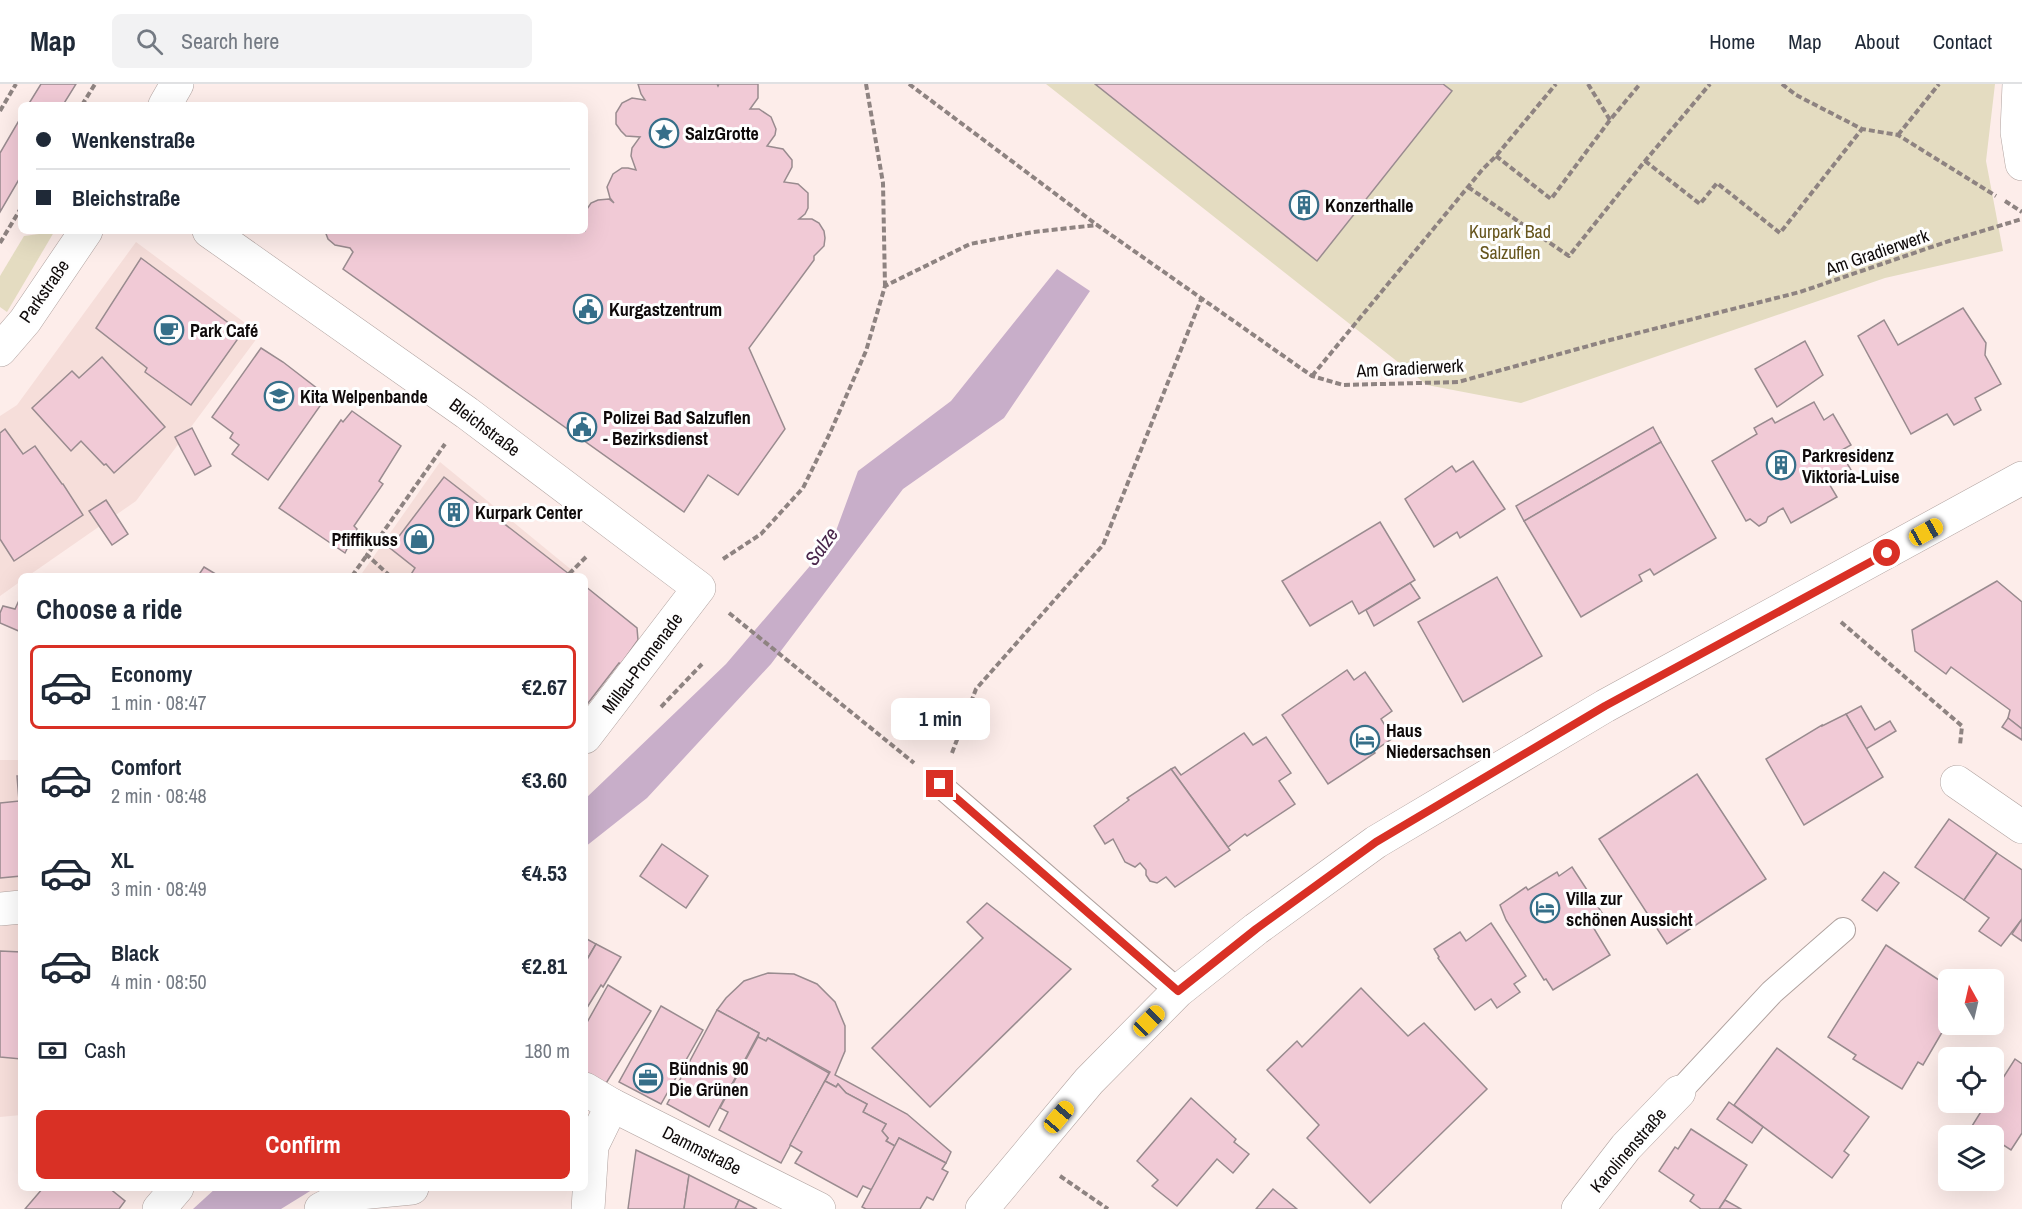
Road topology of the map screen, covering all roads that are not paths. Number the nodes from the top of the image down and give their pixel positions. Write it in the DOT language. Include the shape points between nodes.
graph roads {
  1 [pos="177,84"];
  2 [pos="2019,84"];
  3 [pos="167,102"];
  4 [pos="2022,164"];
  5 [pos="84,234"];
  6 [pos="213,234"];
  7 [pos="0,350"];
  8 [pos="2022,478"];
  9 [pos="711,597"];
  10 [pos="588,734"];
  11 [pos="1957,782"];
  12 [pos="940,784"];
  13 [pos="2022,827"];
  14 [pos="18,907"];
  15 [pos="0,909"];
  16 [pos="1843,930"];
  17 [pos="1178,991"];
  18 [pos="1679,1092"];
  19 [pos="598,1097"];
  20 [pos="589,1147"];
  21 [pos="174,1191"];
  22 [pos="381,1191"];
  23 [pos="159,1209"];
  24 [pos="321,1209"];
  25 [pos="588,1209"];
  26 [pos="819,1209"];
  27 [pos="982,1209"];
  28 [pos="1578,1209"];
  1 -- 3 [label="street"];
  2 -- 4 [label="street" via="2017,132"];
  5 -- 7 [label="street, Parkstraße" via="25,321"];
  6 -- 9 [label="street, Bleichstraße" via="467,413"];
  8 -- 17 [label="street" via="1605,706 1376,842"];
  9 -- 10 [label="street, Millau-Promenade"];
  11 -- 13 [label="street"];
  12 -- 17 [label="lane"];
  14 -- 15 [label="street"];
  16 -- 18 [label="lane" via="1772,992"];
  17 -- 27 [label="street" via="1089,1081"];
  18 -- 28 [label="street, Karolinenstraße" via="1626,1147"];
  19 -- 20 [label="street"];
  19 -- 26 [label="street, Dammstraße"];
  20 -- 25 [label="street"];
  21 -- 23 [label="street"];
  22 -- 24 [label="street" via="350,1194"];
}
